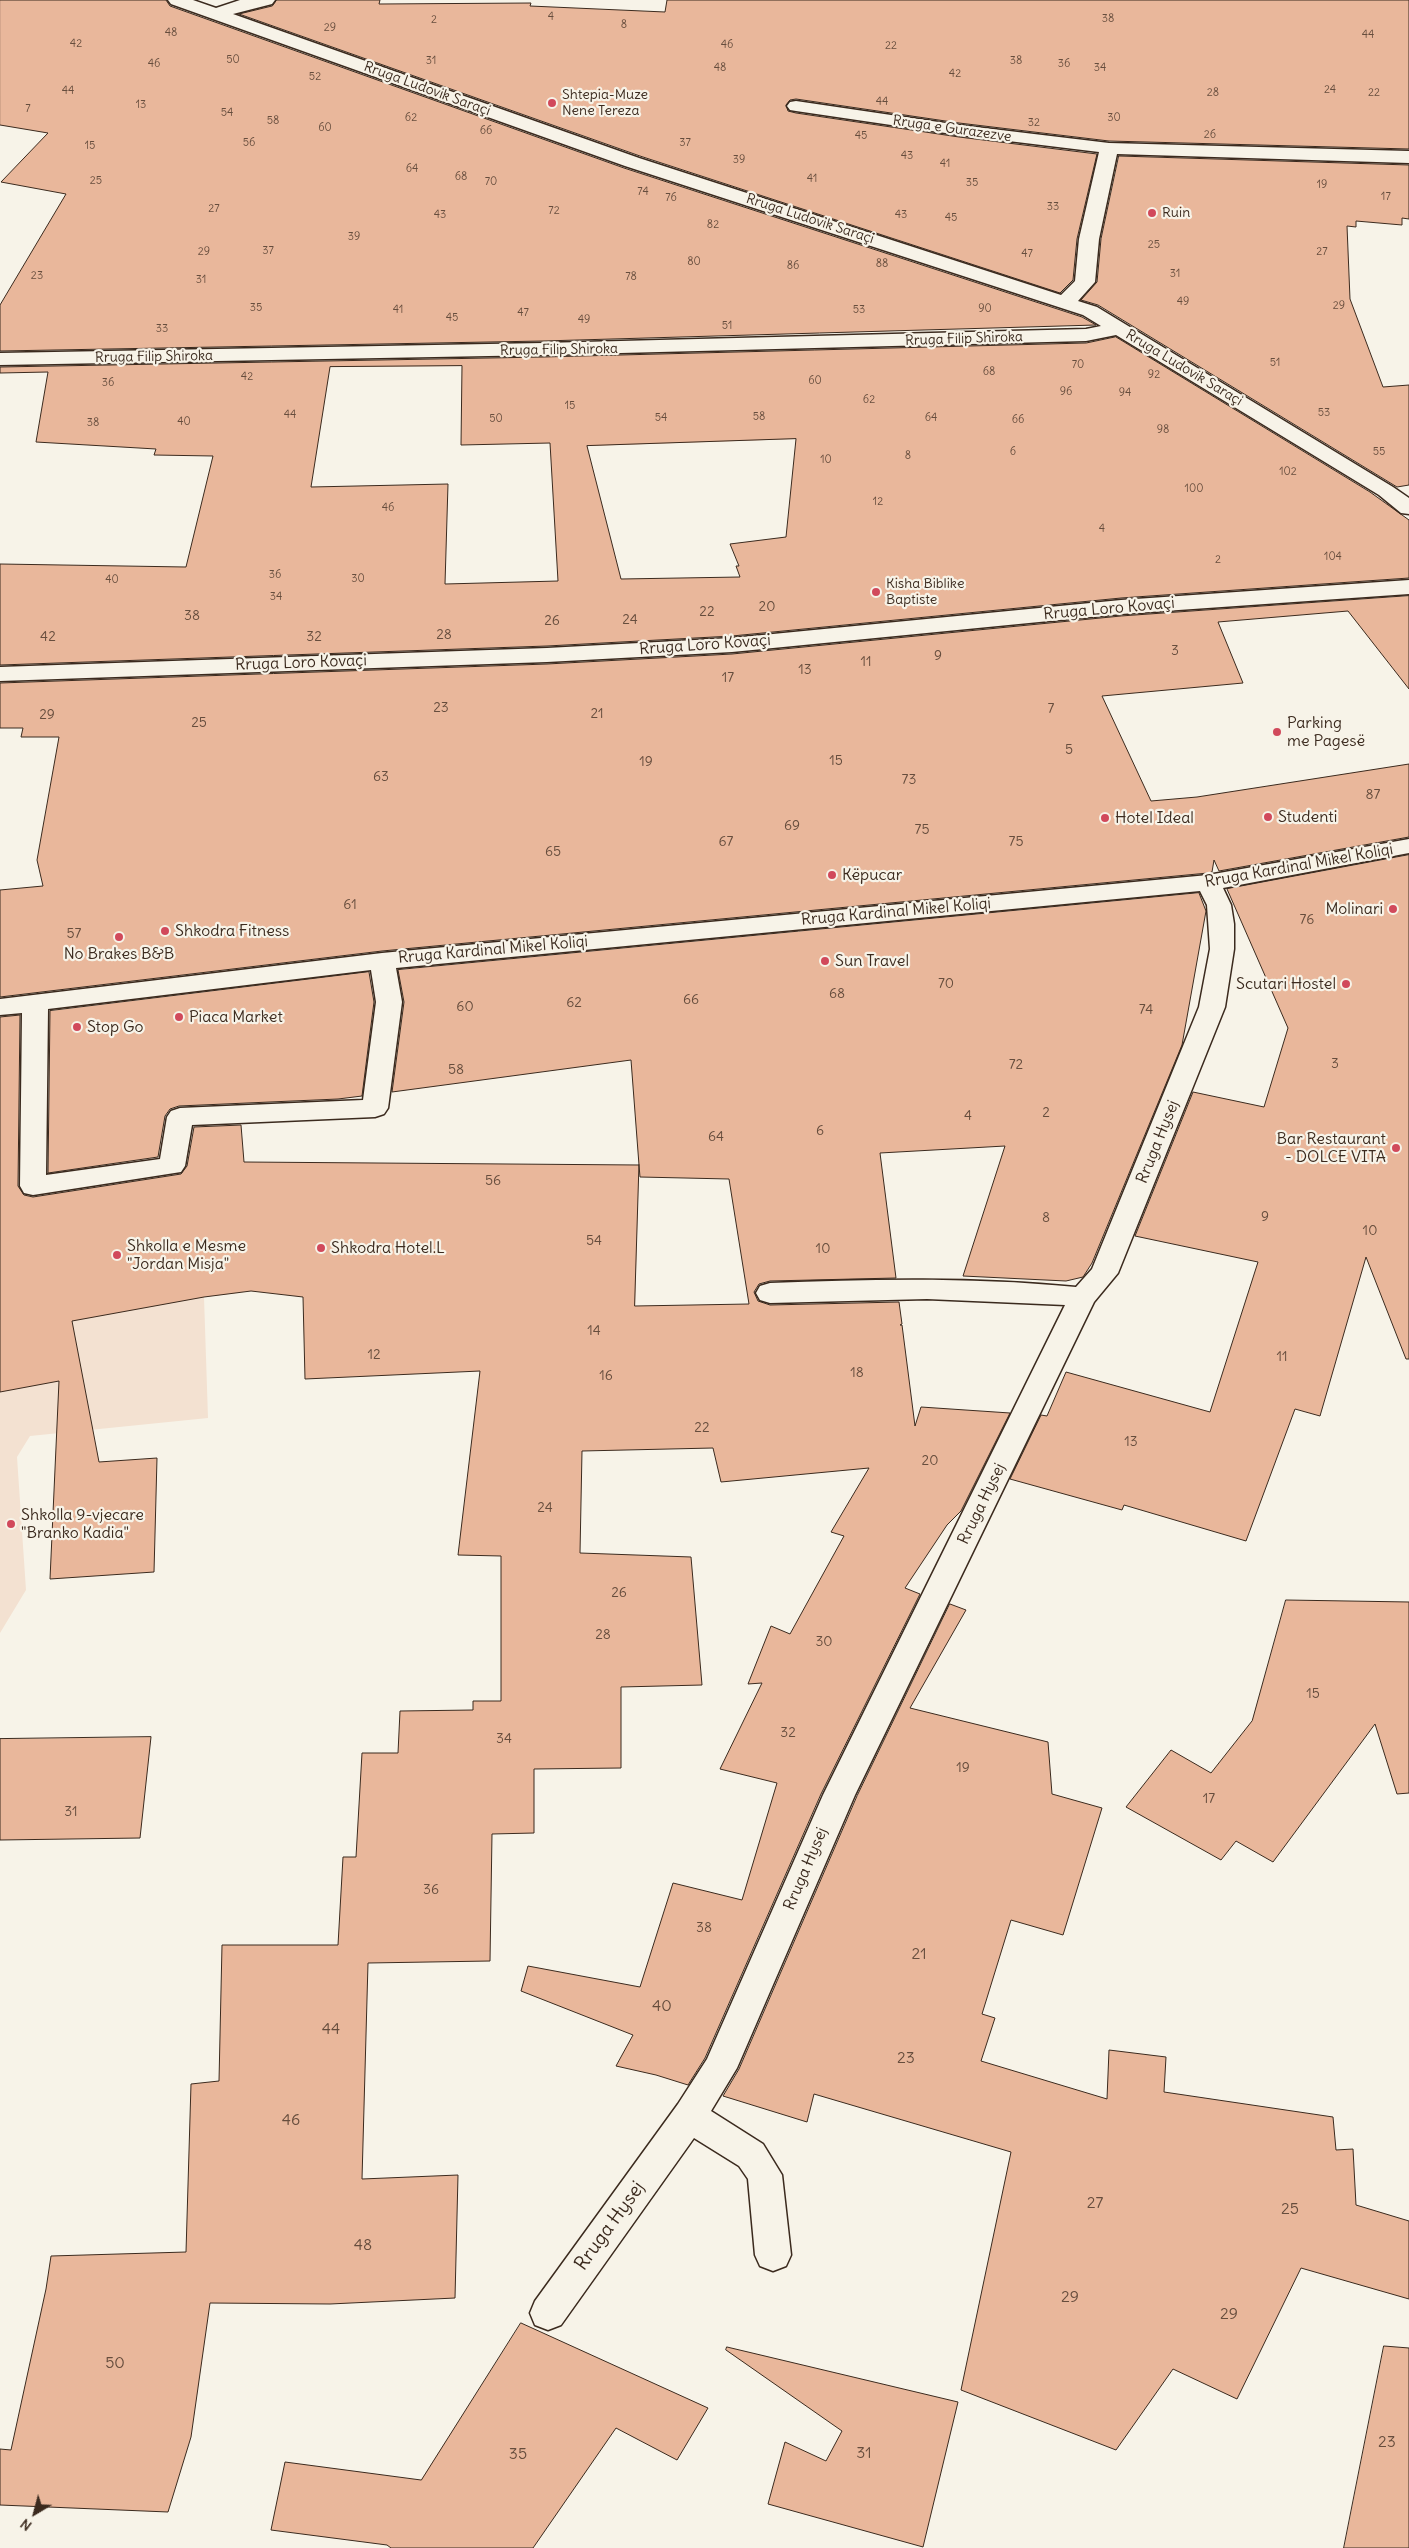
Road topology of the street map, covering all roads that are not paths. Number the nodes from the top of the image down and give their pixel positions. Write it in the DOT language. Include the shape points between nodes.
graph roads {
  1 [pos="177,0"];
  2 [pos="266,0"];
  3 [pos="216,14"];
  4 [pos="796,106"];
  5 [pos="1108,148"];
  6 [pos="1409,157"];
  7 [pos="1066,302"];
  8 [pos="1118,328"];
  9 [pos="0,359"];
  10 [pos="1409,508"];
  11 [pos="1409,587"];
  12 [pos="0,674"];
  13 [pos="1409,846"];
  14 [pos="1208,883"];
  15 [pos="382,961"];
  16 [pos="35,1002"];
  17 [pos="0,1007"];
  18 [pos="770,1293"];
  19 [pos="1084,1296"];
  20 [pos="690,2115"];
  21 [pos="773,2255"];
  22 [pos="548,2313"];
  1 -- 3 [label="street, Rruga Ludovik Saraçi"];
  2 -- 3 [label="street"];
  3 -- 7 [label="street, Rruga Ludovik Saraçi" via="632,162"];
  4 -- 5 [label="street, Rruga e Gurazezve"];
  5 -- 6 [label="street, Rruga e Gurazezve"];
  5 -- 7 [label="street" via="1089,239 1085,282"];
  7 -- 8 [label="street, Rruga Ludovik Saraçi" via="1090,310"];
  8 -- 9 [label="street, Rruga Filip Shiroka" via="1086,335 437,354"];
  8 -- 10 [label="street, Rruga Ludovik Saraçi"];
  11 -- 12 [label="street, Rruga Loro Kovaçi" via="1121,607 722,645 547,655"];
  13 -- 14 [label="street, Rruga Kardinal Mikel Koliqi"];
  14 -- 15 [label="street, Rruga Kardinal Mikel Koliqi"];
  14 -- 19 [label="street, Rruga Hysej" via="1219,905 1222,924 1222,949 1212,1007 1104,1274"];
  15 -- 16 [label="street, Rruga Kardinal Mikel Koliqi"];
  15 -- 16 [label="street, Rruga Kardinal Mikel Koliqi" via="389,1002 375,1108 180,1117 172,1166 33,1186"];
  16 -- 17 [label="street, Rruga Kardinal Mikel Koliqi"];
  18 -- 19 [label="street" via="935,1290 1034,1291"];
  19 -- 20 [label="street, Rruga Hysej" via="839,1794 720,2068"];
  20 -- 21 [label="street" via="751,2155 765,2175"];
  20 -- 22 [label="street, Rruga Hysej"];
}
